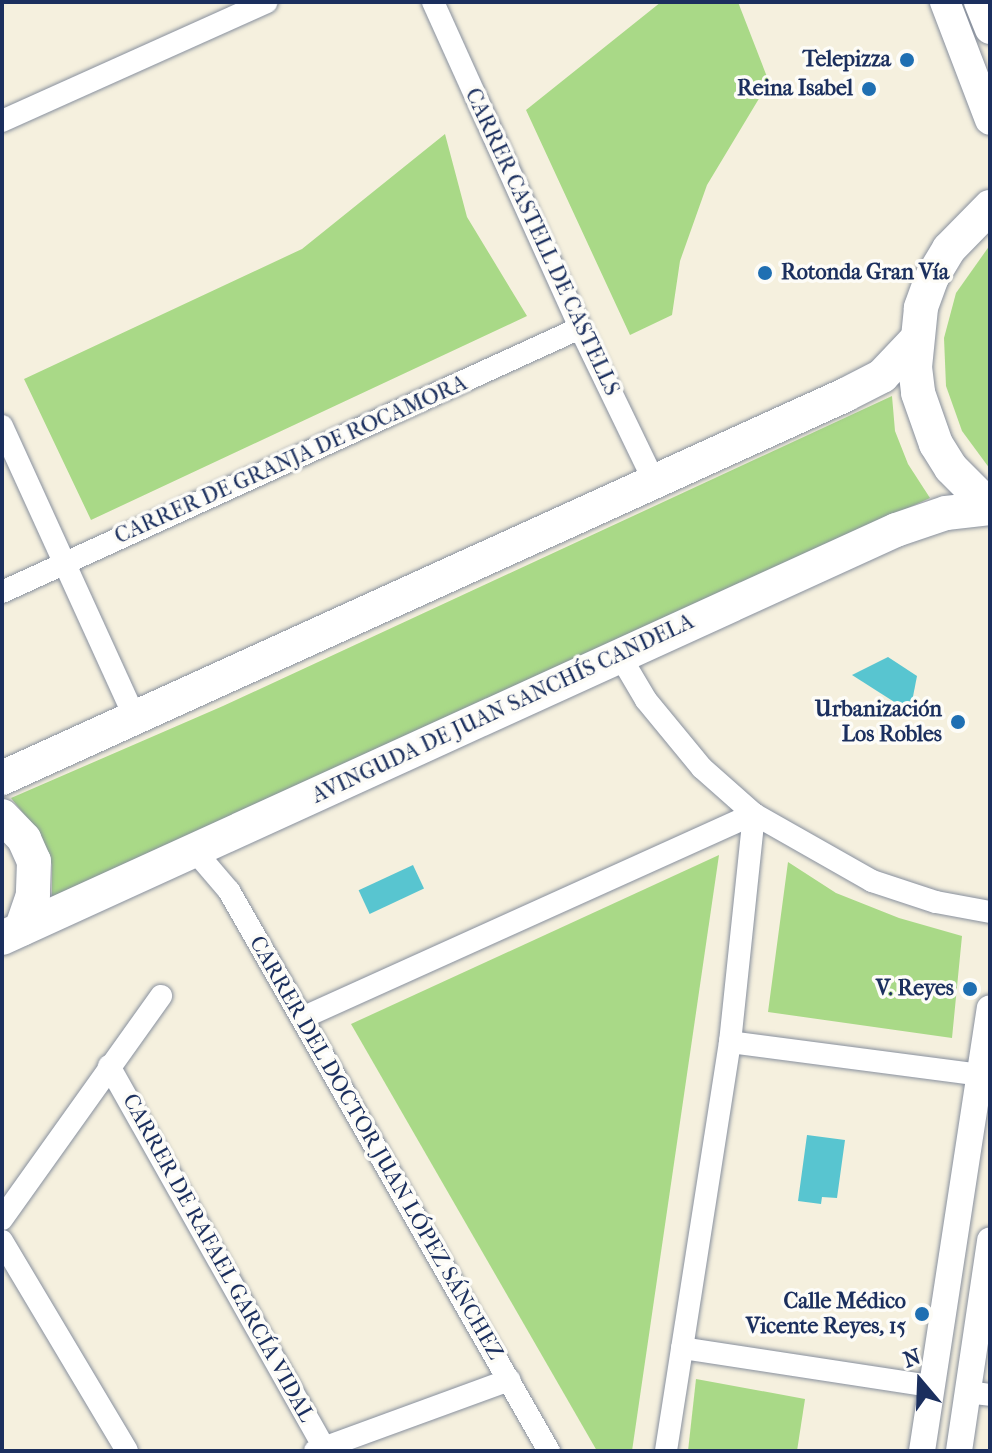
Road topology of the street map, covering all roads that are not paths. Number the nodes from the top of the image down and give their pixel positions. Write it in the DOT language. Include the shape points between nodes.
graph roads {
  1 [pos="267,2"];
  2 [pos="433,2"];
  3 [pos="945,2"];
  4 [pos="979,2"];
  5 [pos="990,29"];
  6 [pos="990,120"];
  7 [pos="2,121"];
  8 [pos="990,207"];
  9 [pos="580,328"];
  10 [pos="916,340"];
  11 [pos="2,426"];
  12 [pos="654,481"];
  13 [pos="990,507"];
  14 [pos="65,563"];
  15 [pos="2,592"];
  16 [pos="620,656"];
  17 [pos="135,718"];
  18 [pos="2,778"];
  19 [pos="754,814"];
  20 [pos="2,816"];
  21 [pos="194,850"];
  22 [pos="990,912"];
  23 [pos="12,934"];
  24 [pos="161,996"];
  25 [pos="990,1008"];
  26 [pos="302,1018"];
  27 [pos="730,1042"];
  28 [pos="109,1066"];
  29 [pos="981,1075"];
  30 [pos="2,1219"];
  31 [pos="990,1240"];
  32 [pos="2,1241"];
  33 [pos="682,1348"];
  34 [pos="509,1380"];
  35 [pos="931,1386"];
  36 [pos="979,1393"];
  37 [pos="322,1450"];
  38 [pos="127,1451"];
  39 [pos="549,1451"];
  40 [pos="666,1451"];
  41 [pos="922,1451"];
  42 [pos="959,1451"];
  1 -- 7 [label="street"];
  2 -- 9 [label="street, CARRER CASTELL DE CASTELLS"];
  3 -- 6 [label="main road"];
  4 -- 5 [label="main road"];
  8 -- 10 [label="main road" via="949,249 932,277"];
  9 -- 12 [label="street, CARRER CASTELL DE CASTELLS"];
  9 -- 14 [label="street, CARRER DE GRANJA DE ROCAMORA"];
  10 -- 12 [label="main road" via="882,376"];
  10 -- 13 [label="main road" via="918,393 936,444 951,468"];
  11 -- 14 [label="street"];
  12 -- 17 [label="main road"];
  13 -- 16 [label="main road, AVINGUDA DE JUAN SANCHÍS CANDELA" via="946,513 896,530"];
  14 -- 15 [label="street, CARRER DE GRANJA DE ROCAMORA"];
  14 -- 17 [label="street"];
  16 -- 19 [label="street" via="646,700 702,768"];
  16 -- 21 [label="main road, AVINGUDA DE JUAN SANCHÍS CANDELA"];
  17 -- 18 [label="main road"];
  19 -- 22 [label="street" via="872,881 936,902"];
  19 -- 26 [label="street"];
  19 -- 27 [label="street"];
  20 -- 23 [label="main road, AVINGUDA DE JUAN SANCHÍS CANDELA" via="24,839 34,861 33,895"];
  21 -- 23 [label="main road, AVINGUDA DE JUAN SANCHÍS CANDELA"];
  21 -- 26 [label="street, CARRER DEL DOCTOR JUAN LÓPEZ SÁNCHEZ" via="229,891"];
  24 -- 28 [label="street"];
  25 -- 29 [label="street"];
  26 -- 34 [label="street, CARRER DEL DOCTOR JUAN LÓPEZ SÁNCHEZ"];
  27 -- 29 [label="street"];
  27 -- 33 [label="street"];
  28 -- 30 [label="street"];
  28 -- 37 [label="street, CARRER DE RAFAEL GARCÍA VIDAL"];
  29 -- 35 [label="street"];
  31 -- 36 [label="street"];
  32 -- 38 [label="street"];
  33 -- 35 [label="street"];
  33 -- 40 [label="street"];
  34 -- 37 [label="street"];
  34 -- 39 [label="street, CARRER DEL DOCTOR JUAN LÓPEZ SÁNCHEZ"];
  35 -- 41 [label="street"];
  36 -- 42 [label="street"];
}
